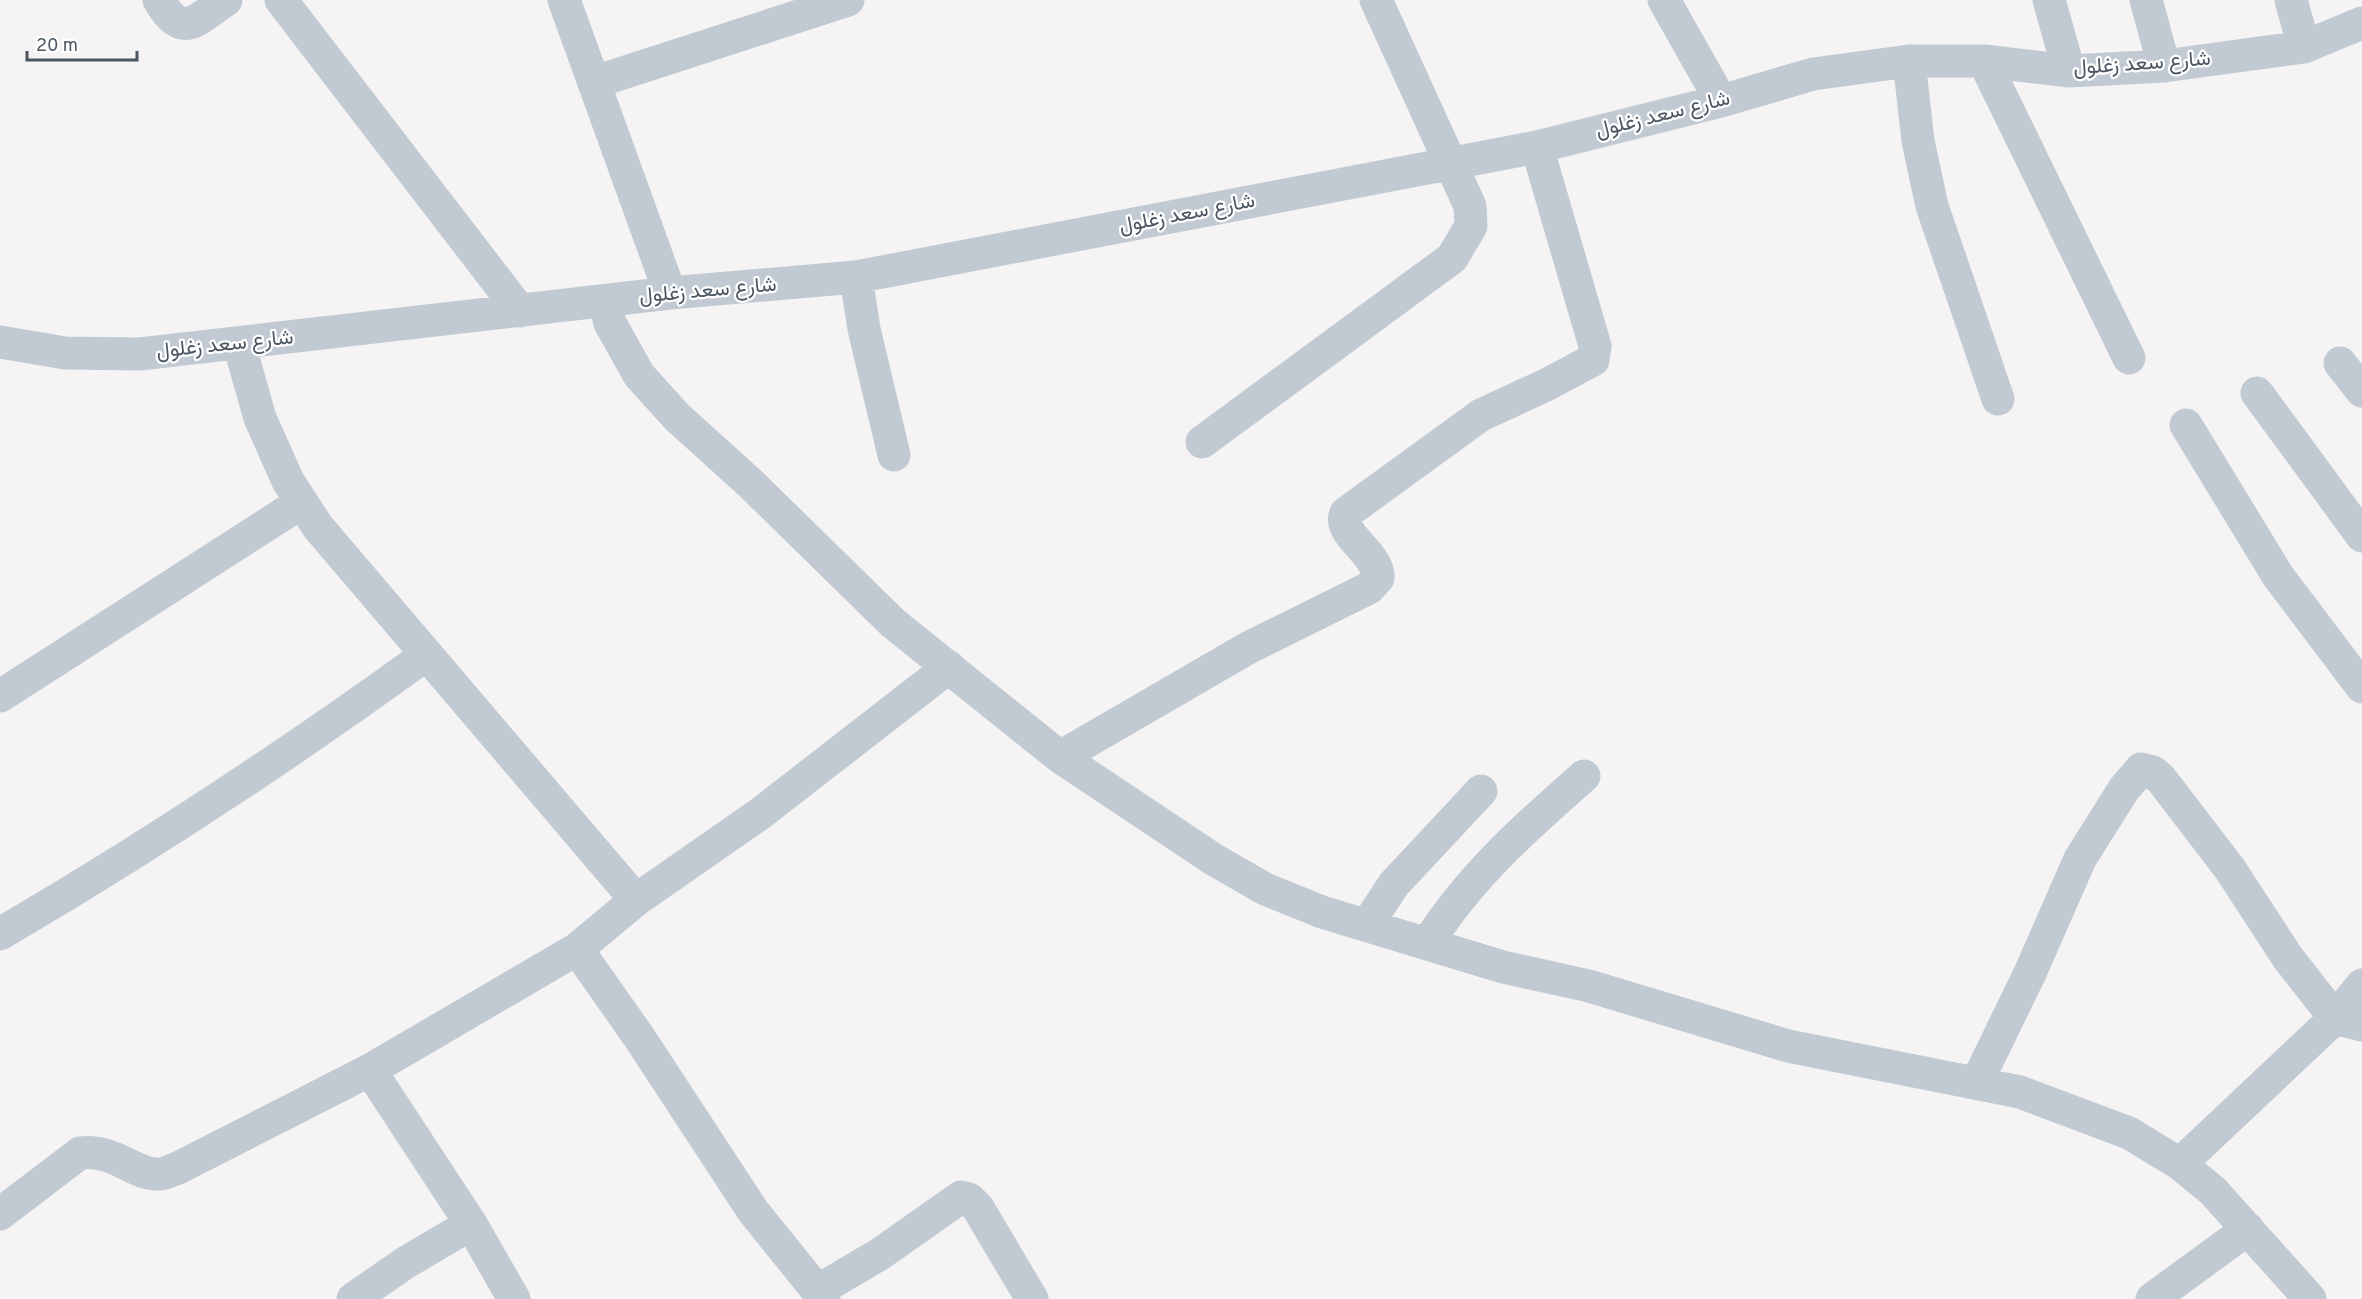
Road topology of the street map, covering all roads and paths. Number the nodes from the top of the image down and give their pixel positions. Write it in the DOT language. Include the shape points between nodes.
graph roads {
  1 [pos="159,0"];
  2 [pos="226,0"];
  3 [pos="281,0"];
  4 [pos="564,0"];
  5 [pos="848,0"];
  6 [pos="1376,0"];
  7 [pos="1664,0"];
  8 [pos="2049,0"];
  9 [pos="2145,0"];
  10 [pos="2291,0"];
  11 [pos="2362,23"];
  12 [pos="2304,47"];
  13 [pos="1909,61"];
  14 [pos="1984,61"];
  15 [pos="2164,66"];
  16 [pos="2069,71"];
  17 [pos="595,82"];
  18 [pos="1720,101"];
  19 [pos="1537,147"];
  20 [pos="1449,164"];
  21 [pos="856,277"];
  22 [pos="670,293"];
  23 [pos="604,301"];
  24 [pos="520,311"];
  25 [pos="0,342"];
  26 [pos="239,344"];
  27 [pos="2129,358"];
  28 [pos="2340,363"];
  29 [pos="2362,391"];
  30 [pos="2257,393"];
  31 [pos="1998,399"];
  32 [pos="2186,425"];
  33 [pos="1202,442"];
  34 [pos="894,455"];
  35 [pos="302,502"];
  36 [pos="2362,536"];
  37 [pos="426,655"];
  38 [pos="949,666"];
  39 [pos="2362,687"];
  40 [pos="0,696"];
  41 [pos="1060,757"];
  42 [pos="1584,776"];
  43 [pos="1481,791"];
  44 [pos="636,900"];
  45 [pos="1367,925"];
  46 [pos="0,934"];
  47 [pos="1428,943"];
  48 [pos="577,949"];
  49 [pos="2362,985"];
  50 [pos="2348,1022"];
  51 [pos="370,1070"];
  52 [pos="1977,1082"];
  53 [pos="2180,1164"];
  54 [pos="0,1214"];
  55 [pos="471,1224"];
  56 [pos="2248,1229"];
  57 [pos="822,1295"];
  58 [pos="353,1299"];
  59 [pos="514,1299"];
  60 [pos="1032,1299"];
  61 [pos="2152,1299"];
  62 [pos="2310,1299"];
  1 -- 2 [label="street" via="169,18 179,24 191,24"];
  3 -- 24 [label="street"];
  4 -- 17 [label="street"];
  5 -- 17 [label="street"];
  6 -- 20 [label="street"];
  7 -- 18 [label="street"];
  8 -- 16 [label="street"];
  9 -- 15 [label="street"];
  10 -- 12 [label="street"];
  11 -- 12 [label="street, شارع سعد زغلول"];
  12 -- 15 [label="street, شارع سعد زغلول"];
  13 -- 14 [label="street, شارع سعد زغلول"];
  13 -- 18 [label="street, شارع سعد زغلول" via="1813,74"];
  13 -- 31 [label="street" via="1918,141 1932,207"];
  14 -- 16 [label="street, شارع سعد زغلول"];
  14 -- 27 [label="street"];
  15 -- 16 [label="street, شارع سعد زغلول"];
  17 -- 22 [label="street"];
  18 -- 19 [label="street, شارع سعد زغلول"];
  19 -- 20 [label="street, شارع سعد زغلول"];
  19 -- 41 [label="street" via="1594,346 1593,360 1481,415 1346,513 1345,524 1376,562 1378,578 1369,588 1248,648"];
  20 -- 21 [label="street, شارع سعد زغلول"];
  20 -- 33 [label="street" via="1470,206 1471,226 1452,258"];
  21 -- 22 [label="street, شارع سعد زغلول"];
  21 -- 34 [label="street" via="864,329"];
  22 -- 23 [label="street, شارع سعد زغلول"];
  23 -- 24 [label="street, شارع سعد زغلول"];
  23 -- 38 [label="street" via="610,323 639,375 677,417 893,623"];
  24 -- 26 [label="street, شارع سعد زغلول"];
  25 -- 26 [label="street, شارع سعد زغلول" via="65,353 140,354"];
  26 -- 35 [label="street" via="260,418 288,481"];
  28 -- 29 [label="street"];
  30 -- 36 [label="street"];
  32 -- 39 [label="street" via="2278,576"];
  35 -- 37 [label="street" via="318,527"];
  35 -- 40 [label="street"];
  37 -- 44 [label="street"];
  37 -- 46 [label="street" via="313,737 179,825"];
  38 -- 41 [label="street"];
  38 -- 44 [label="street" via="761,813"];
  41 -- 45 [label="street" via="1265,889"];
  42 -- 47 [label="street" via="1508,843 1459,897"];
  43 -- 45 [label="street" via="1389,890"];
  44 -- 48 [label="street"];
  45 -- 47 [label="street"];
  47 -- 52 [label="street" via="1788,1046"];
  48 -- 51 [label="street"];
  48 -- 57 [label="street" via="753,1211"];
  49 -- 50 [label="street"];
  50 -- 52 [label="street" via="2288,958 2230,869 2161,778 2141,769 2080,859"];
  50 -- 53 [label="street"];
  51 -- 54 [label="street" via="189,1163 160,1174 112,1155 80,1153"];
  51 -- 55 [label="street"];
  52 -- 53 [label="street" via="2020,1092 2128,1133"];
  53 -- 56 [label="street" via="2213,1191"];
  55 -- 58 [label="street"];
  55 -- 59 [label="street"];
  56 -- 61 [label="street"];
  56 -- 62 [label="street"];
  57 -- 60 [label="street" via="961,1197 978,1208"];
}
